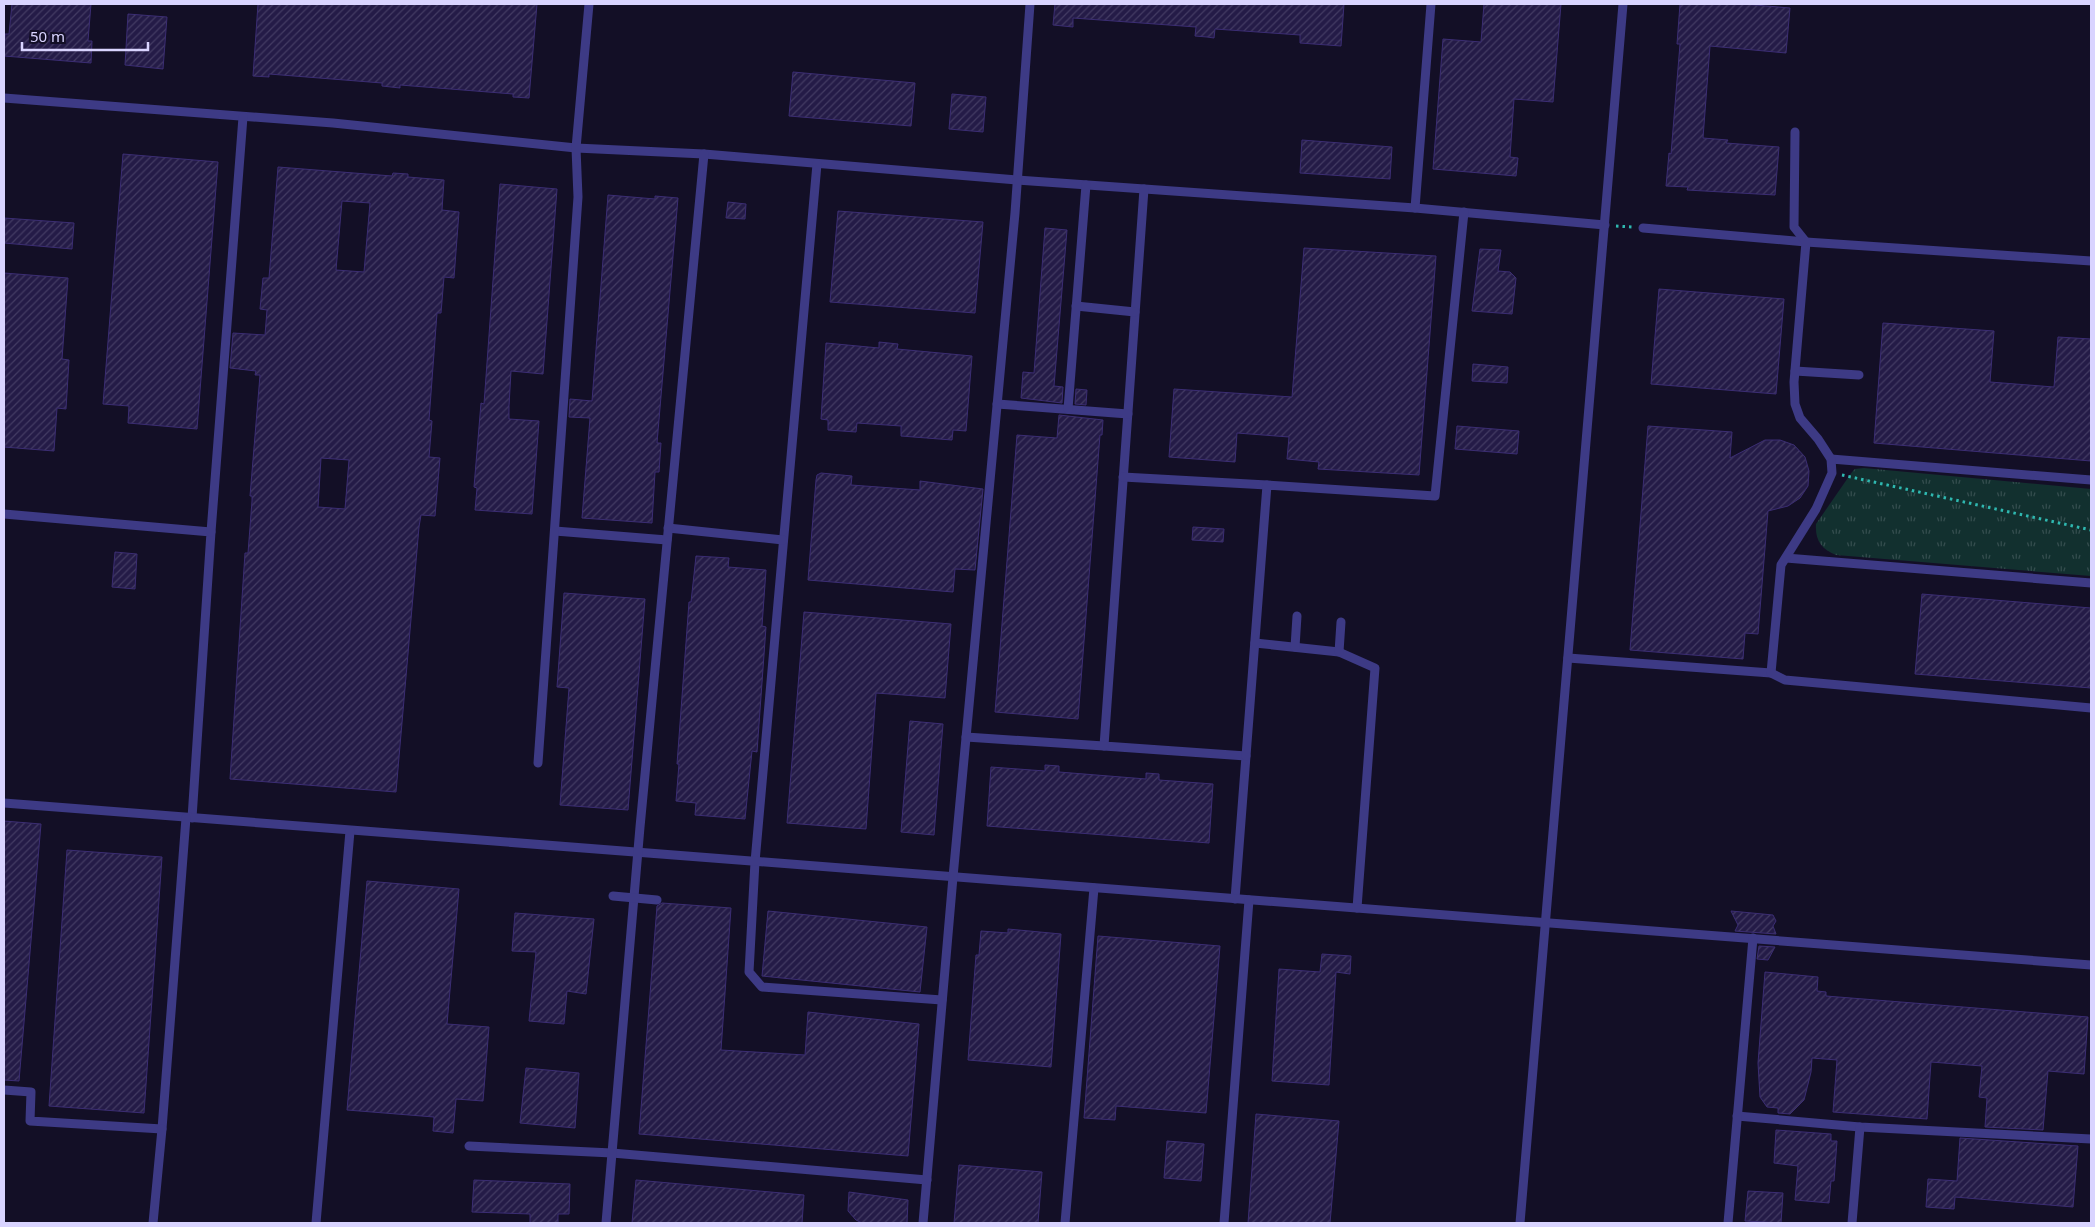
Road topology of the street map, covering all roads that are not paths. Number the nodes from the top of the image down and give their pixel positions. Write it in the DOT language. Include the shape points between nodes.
graph roads {
  1 [pos="589,4"];
  2 [pos="1030,4"];
  3 [pos="1431,4"];
  4 [pos="1623,4"];
  5 [pos="4,98"];
  6 [pos="243,117"];
  7 [pos="1795,132"];
  8 [pos="576,148"];
  9 [pos="704,154"];
  10 [pos="817,164"];
  11 [pos="1018,180"];
  12 [pos="1086,185"];
  13 [pos="1144,189"];
  14 [pos="1415,208"];
  15 [pos="1464,212"];
  16 [pos="1605,225"];
  17 [pos="1643,228"];
  18 [pos="1806,242"];
  19 [pos="2091,261"];
  20 [pos="1076,306"];
  21 [pos="1135,312"];
  22 [pos="1795,371"];
  23 [pos="1859,375"];
  24 [pos="997,404"];
  25 [pos="1068,410"];
  26 [pos="1128,414"];
  27 [pos="1831,459"];
  28 [pos="1123,477"];
  29 [pos="2091,480"];
  30 [pos="1267,485"];
  31 [pos="4,514"];
  32 [pos="668,528"];
  33 [pos="555,531"];
  34 [pos="211,532"];
  35 [pos="667,540"];
  36 [pos="783,540"];
  37 [pos="1786,558"];
  38 [pos="2091,583"];
  39 [pos="1297,616"];
  40 [pos="1341,622"];
  41 [pos="1255,643"];
  42 [pos="1295,648"];
  43 [pos="1339,652"];
  44 [pos="1568,658"];
  45 [pos="1771,673"];
  46 [pos="2091,708"];
  47 [pos="966,737"];
  48 [pos="1104,746"];
  49 [pos="1246,756"];
  50 [pos="538,763"];
  51 [pos="4,803"];
  52 [pos="189,818"];
  53 [pos="350,831"];
  54 [pos="638,854"];
  55 [pos="755,862"];
  56 [pos="953,877"];
  57 [pos="1094,888"];
  58 [pos="613,896"];
  59 [pos="1235,899"];
  60 [pos="657,900"];
  61 [pos="1249,900"];
  62 [pos="1357,908"];
  63 [pos="1546,922"];
  64 [pos="1753,938"];
  65 [pos="2091,965"];
  66 [pos="942,1000"];
  67 [pos="4,1090"];
  68 [pos="1737,1116"];
  69 [pos="1860,1127"];
  70 [pos="162,1129"];
  71 [pos="2091,1139"];
  72 [pos="469,1146"];
  73 [pos="612,1153"];
  74 [pos="927,1180"];
  75 [pos="153,1223"];
  76 [pos="316,1223"];
  77 [pos="606,1223"];
  78 [pos="923,1223"];
  79 [pos="1065,1223"];
  80 [pos="1224,1223"];
  81 [pos="1520,1223"];
  82 [pos="1728,1223"];
  83 [pos="1852,1223"];
  1 -- 8 [label="lane"];
  2 -- 11 [label="lane"];
  3 -- 14 [label="lane"];
  4 -- 16 [label="lane"];
  5 -- 6 [label="lane"];
  6 -- 8 [label="lane"];
  6 -- 34 [label="lane"];
  7 -- 18 [label="lane" via="1794,226"];
  8 -- 9 [label="lane"];
  8 -- 33 [label="lane" via="578,197"];
  9 -- 10 [label="lane"];
  9 -- 32 [label="lane"];
  10 -- 11 [label="lane"];
  10 -- 36 [label="lane"];
  11 -- 12 [label="lane"];
  11 -- 24 [label="lane"];
  12 -- 13 [label="lane"];
  12 -- 20 [label="lane"];
  13 -- 14 [label="lane"];
  13 -- 21 [label="lane"];
  14 -- 15 [label="lane"];
  15 -- 16 [label="lane"];
  15 -- 30 [label="lane" via="1434,496"];
  16 -- 44 [label="lane"];
  17 -- 18 [label="lane"];
  18 -- 19 [label="lane"];
  18 -- 22 [label="lane"];
  20 -- 21 [label="lane"];
  20 -- 25 [label="lane"];
  21 -- 26 [label="lane"];
  22 -- 23 [label="lane"];
  22 -- 27 [label="lane" via="1795,404 1800,418"];
  24 -- 25 [label="lane"];
  24 -- 47 [label="lane"];
  25 -- 26 [label="lane"];
  26 -- 28 [label="lane"];
  27 -- 29 [label="lane"];
  27 -- 37 [label="lane" via="1832,473 1816,509"];
  28 -- 30 [label="lane"];
  28 -- 48 [label="lane"];
  30 -- 41 [label="lane"];
  31 -- 34 [label="lane"];
  32 -- 35 [label="lane"];
  32 -- 36 [label="lane"];
  33 -- 35 [label="lane"];
  33 -- 50 [label="lane"];
  34 -- 52 [label="lane"];
  35 -- 54 [label="lane"];
  36 -- 55 [label="lane"];
  37 -- 38 [label="lane"];
  37 -- 45 [label="lane" via="1781,565"];
  39 -- 42 [label="lane"];
  40 -- 43 [label="lane"];
  41 -- 42 [label="lane"];
  41 -- 49 [label="lane"];
  42 -- 43 [label="lane"];
  43 -- 62 [label="lane" via="1375,668"];
  44 -- 45 [label="lane"];
  44 -- 63 [label="lane"];
  45 -- 46 [label="lane" via="1785,680"];
  47 -- 48 [label="lane"];
  47 -- 56 [label="lane"];
  48 -- 49 [label="lane"];
  49 -- 59 [label="lane"];
  51 -- 52 [label="lane"];
  52 -- 53 [label="lane"];
  52 -- 70 [label="lane"];
  53 -- 54 [label="lane"];
  53 -- 76 [label="lane"];
  54 -- 55 [label="lane"];
  54 -- 73 [label="lane"];
  55 -- 56 [label="lane"];
  55 -- 66 [label="lane" via="749,972 762,987"];
  56 -- 57 [label="lane"];
  56 -- 66 [label="lane"];
  57 -- 59 [label="lane"];
  57 -- 79 [label="lane"];
  58 -- 60 [label="lane, bridge"];
  59 -- 61 [label="lane"];
  61 -- 62 [label="lane"];
  61 -- 80 [label="lane"];
  62 -- 63 [label="lane"];
  63 -- 64 [label="lane"];
  63 -- 81 [label="lane"];
  64 -- 65 [label="lane"];
  64 -- 68 [label="lane"];
  66 -- 74 [label="lane"];
  67 -- 70 [label="lane" via="31,1092 30,1121"];
  68 -- 69 [label="lane"];
  68 -- 82 [label="lane"];
  69 -- 71 [label="lane"];
  69 -- 83 [label="lane"];
  70 -- 75 [label="lane"];
  72 -- 73 [label="lane"];
  73 -- 74 [label="lane"];
  73 -- 77 [label="lane"];
  74 -- 78 [label="lane"];
}
